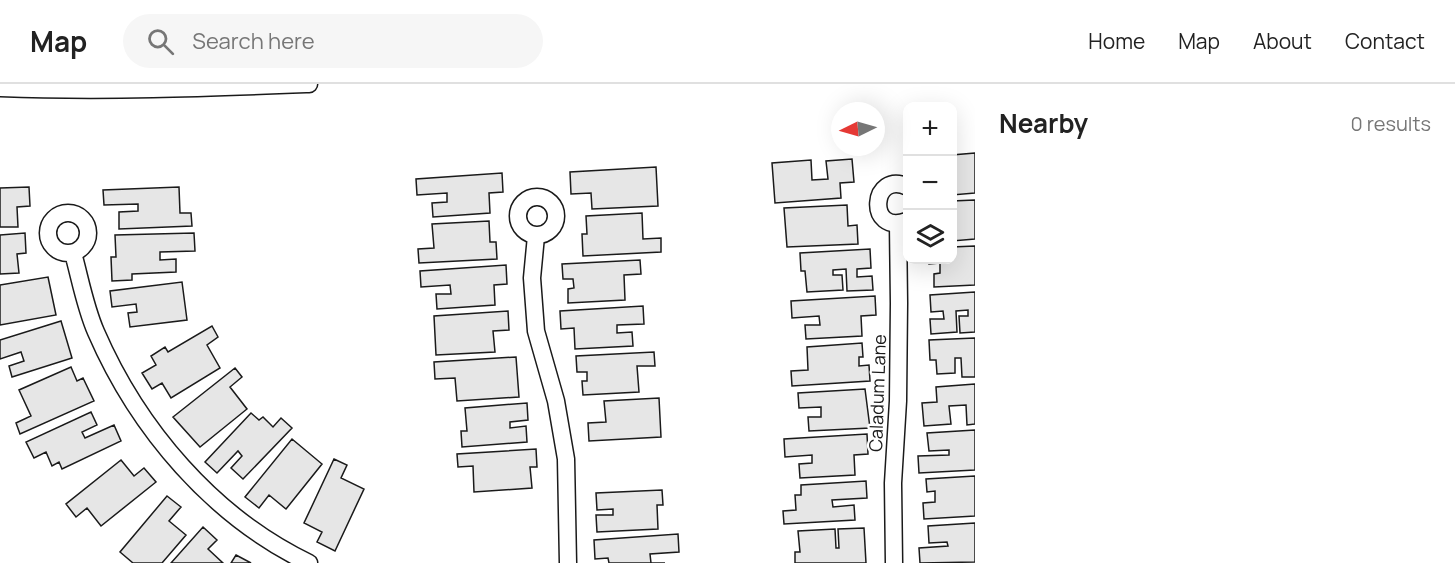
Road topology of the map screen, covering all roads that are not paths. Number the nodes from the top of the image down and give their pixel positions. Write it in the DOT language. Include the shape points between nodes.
graph roads {
  1 [pos="309,84"];
  2 [pos="54,87"];
  3 [pos="0,88"];
  4 [pos="903,186"];
  5 [pos="903,222"];
  6 [pos="536,236"];
  7 [pos="73,253"];
  8 [pos="309,563"];
  9 [pos="567,563"];
  10 [pos="894,563"];
  1 -- 2 [label="street" via="169,90"];
  2 -- 3 [label="street"];
  4 -- 5 [label="street, Caladum Lane" via="889,185 878,197 879,212 890,223"];
  5 -- 10 [label="street, Caladum Lane" via="893,483"];
  6 -- 9 [label="street" via="532,278 536,332 556,401 566,459"];
  7 -- 8 [label="street" via="95,330 123,387 157,435 226,510"];
}
